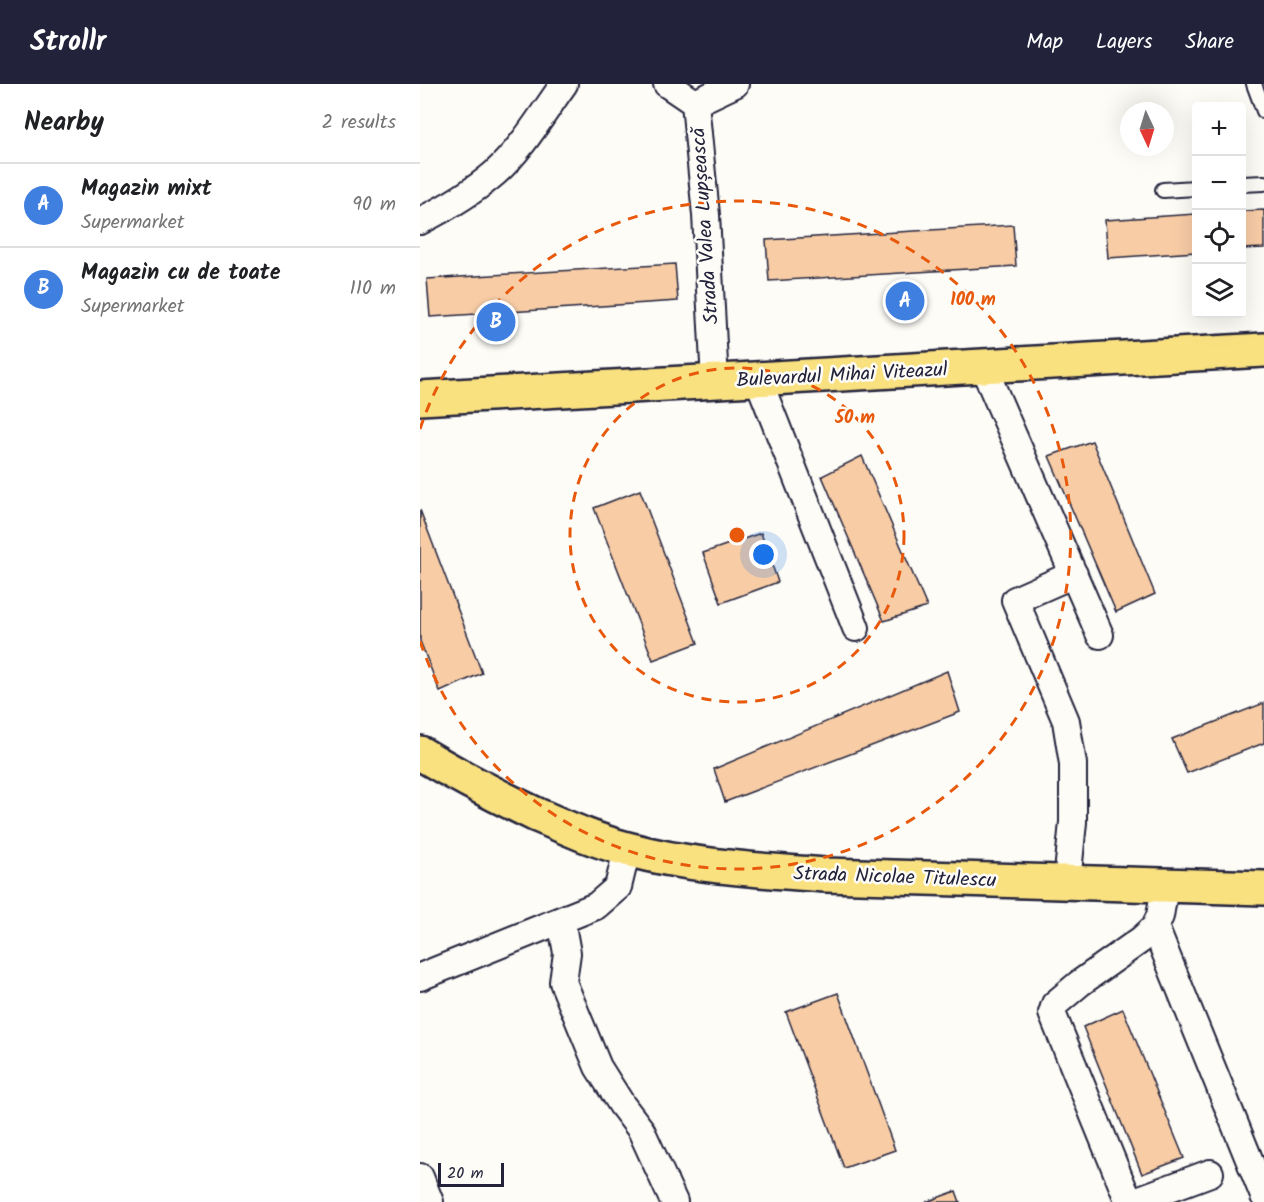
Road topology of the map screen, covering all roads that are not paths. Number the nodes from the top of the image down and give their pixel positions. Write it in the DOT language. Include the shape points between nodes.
graph roads {
  1 [pos="564,84"];
  2 [pos="667,84"];
  3 [pos="735,84"];
  4 [pos="1254,84"];
  5 [pos="695,104"];
  6 [pos="1264,111"];
  7 [pos="1264,183"];
  8 [pos="1246,184"];
  9 [pos="1192,188"];
  10 [pos="1163,190"];
  11 [pos="420,221"];
  12 [pos="1264,350"];
  13 [pos="983,366"];
  14 [pos="758,379"];
  15 [pos="715,382"];
  16 [pos="424,394"];
  17 [pos="1074,574"];
  18 [pos="856,628"];
  19 [pos="1100,635"];
  20 [pos="420,753"];
  21 [pos="627,849"];
  22 [pos="1067,883"];
  23 [pos="1165,886"];
  24 [pos="1264,888"];
  25 [pos="561,920"];
  26 [pos="1155,927"];
  27 [pos="420,976"];
  28 [pos="1210,1173"];
  29 [pos="420,1177"];
  30 [pos="1264,1196"];
  31 [pos="430,1202"];
  32 [pos="674,1202"];
  33 [pos="1130,1202"];
  1 -- 11 [label="street" via="495,172 452,205"];
  2 -- 5 [label="street, Strada Valea Lupșească"];
  3 -- 5 [label="street"];
  4 -- 6 [label="lane"];
  5 -- 15 [label="street, Strada Valea Lupșească" via="706,215"];
  7 -- 8 [label="lane"];
  9 -- 10 [label="lane"];
  12 -- 13 [label="main road, Bulevardul Mihai Viteazul"];
  13 -- 14 [label="main road, Bulevardul Mihai Viteazul"];
  13 -- 17 [label="street"];
  14 -- 15 [label="main road, Bulevardul Mihai Viteazul"];
  14 -- 18 [label="street"];
  15 -- 16 [label="main road, Bulevardul Mihai Viteazul"];
  17 -- 19 [label="street"];
  17 -- 22 [label="street" via="1015,600 1066,721 1072,764 1073,822"];
  20 -- 21 [label="main road, Strada Nicolae Titulescu" via="510,802 579,834"];
  21 -- 22 [label="main road, Strada Nicolae Titulescu" via="691,862 773,871"];
  21 -- 25 [label="street" via="618,887 596,906"];
  22 -- 23 [label="main road, Strada Nicolae Titulescu"];
  23 -- 24 [label="main road, Strada Nicolae Titulescu"];
  23 -- 26 [label="street"];
  25 -- 27 [label="street"];
  25 -- 32 [label="street" via="567,953 563,982 598,1067 641,1130"];
  26 -- 30 [label="street"];
  26 -- 33 [label="street" via="1080,982 1055,1004 1052,1013"];
  28 -- 33 [label="street"];
  29 -- 31 [label="street"];
}
